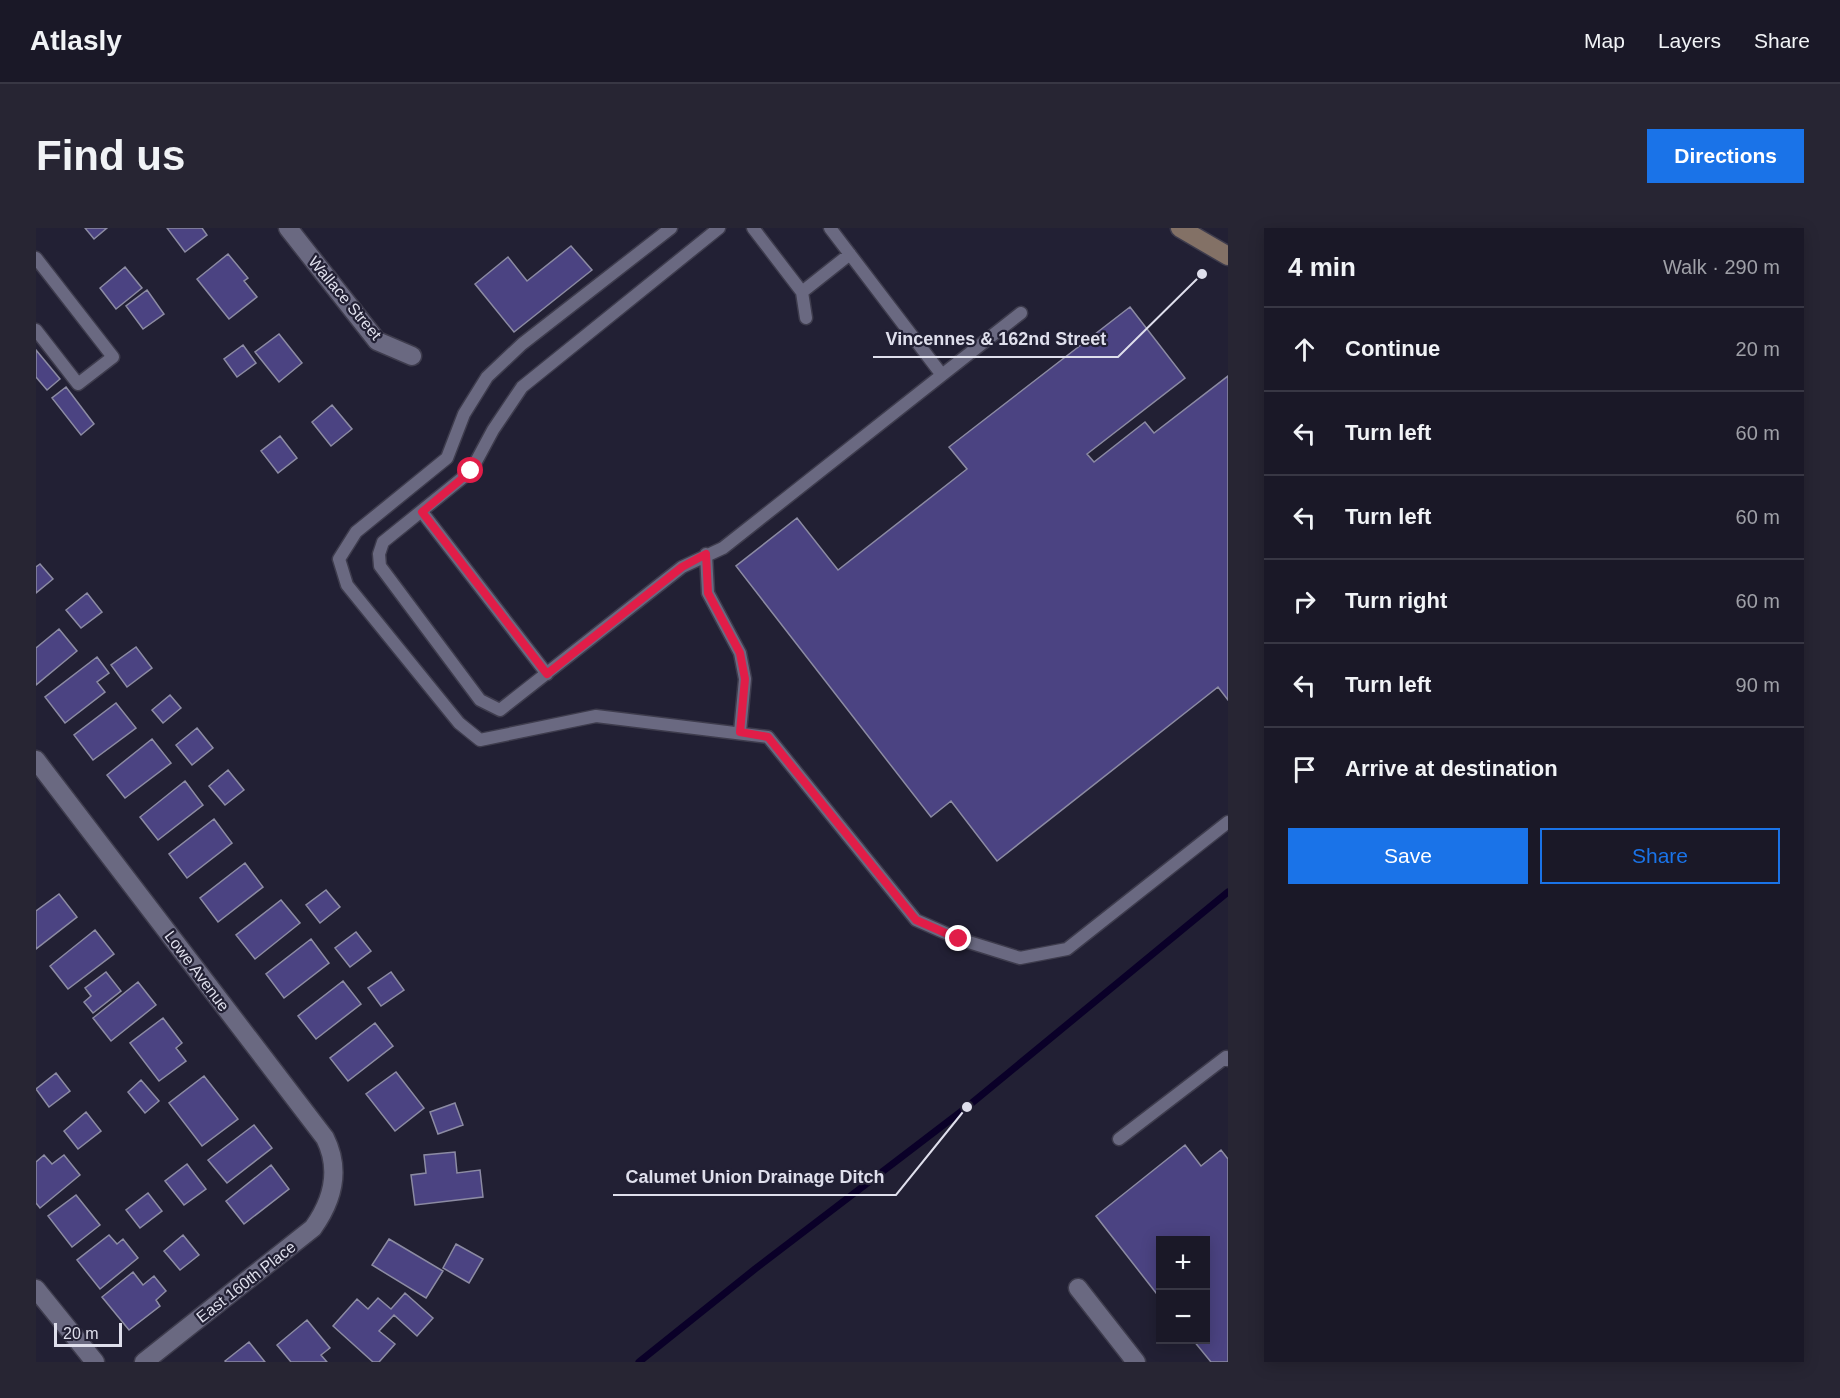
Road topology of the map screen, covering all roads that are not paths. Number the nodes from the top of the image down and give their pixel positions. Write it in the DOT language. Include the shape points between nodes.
graph roads {
  1 [pos="288,228"];
  2 [pos="671,228"];
  3 [pos="719,228"];
  4 [pos="753,228"];
  5 [pos="830,228"];
  6 [pos="1180,228"];
  7 [pos="850,254"];
  8 [pos="1228,256"];
  9 [pos="36,258"];
  10 [pos="802,292"];
  11 [pos="1021,313"];
  12 [pos="806,318"];
  13 [pos="36,330"];
  14 [pos="412,356"];
  15 [pos="942,375"];
  16 [pos="422,512"];
  17 [pos="706,554"];
  18 [pos="547,674"];
  19 [pos="740,732"];
  20 [pos="36,760"];
  21 [pos="1228,822"];
  22 [pos="1227,1058"];
  23 [pos="1119,1139"];
  24 [pos="332,1190"];
  25 [pos="1078,1288"];
  26 [pos="36,1289"];
  27 [pos="95,1362"];
  28 [pos="144,1362"];
  29 [pos="1136,1362"];
  1 -- 14 [label="street, Wallace Street" via="377,341"];
  2 -- 19 [label="lane" via="522,344 487,377 464,414 447,458 356,532 339,559 347,585 459,723 480,740 596,716"];
  3 -- 16 [label="lane" via="522,387 471,471"];
  4 -- 10 [label="lane"];
  5 -- 7 [label="lane"];
  6 -- 8 [label="street"];
  7 -- 10 [label="lane"];
  7 -- 15 [label="lane"];
  9 -- 13 [label="lane" via="113,357 78,384"];
  10 -- 12 [label="lane"];
  11 -- 15 [label="lane"];
  15 -- 17 [label="lane" via="723,548"];
  16 -- 18 [label="lane"];
  16 -- 18 [label="lane" via="383,542 380,566 480,700 500,710"];
  17 -- 18 [label="lane" via="682,567"];
  17 -- 19 [label="lane" via="708,593 740,653 745,679"];
  19 -- 21 [label="lane" via="768,737 916,920 959,939 1020,958 1067,949"];
  20 -- 24 [label="street, Lowe Avenue" via="325,1138 334,1160"];
  22 -- 23 [label="lane"];
  24 -- 28 [label="street, East 160th Place" via="313,1228"];
  25 -- 29 [label="street"];
  26 -- 27 [label="street"];
}
